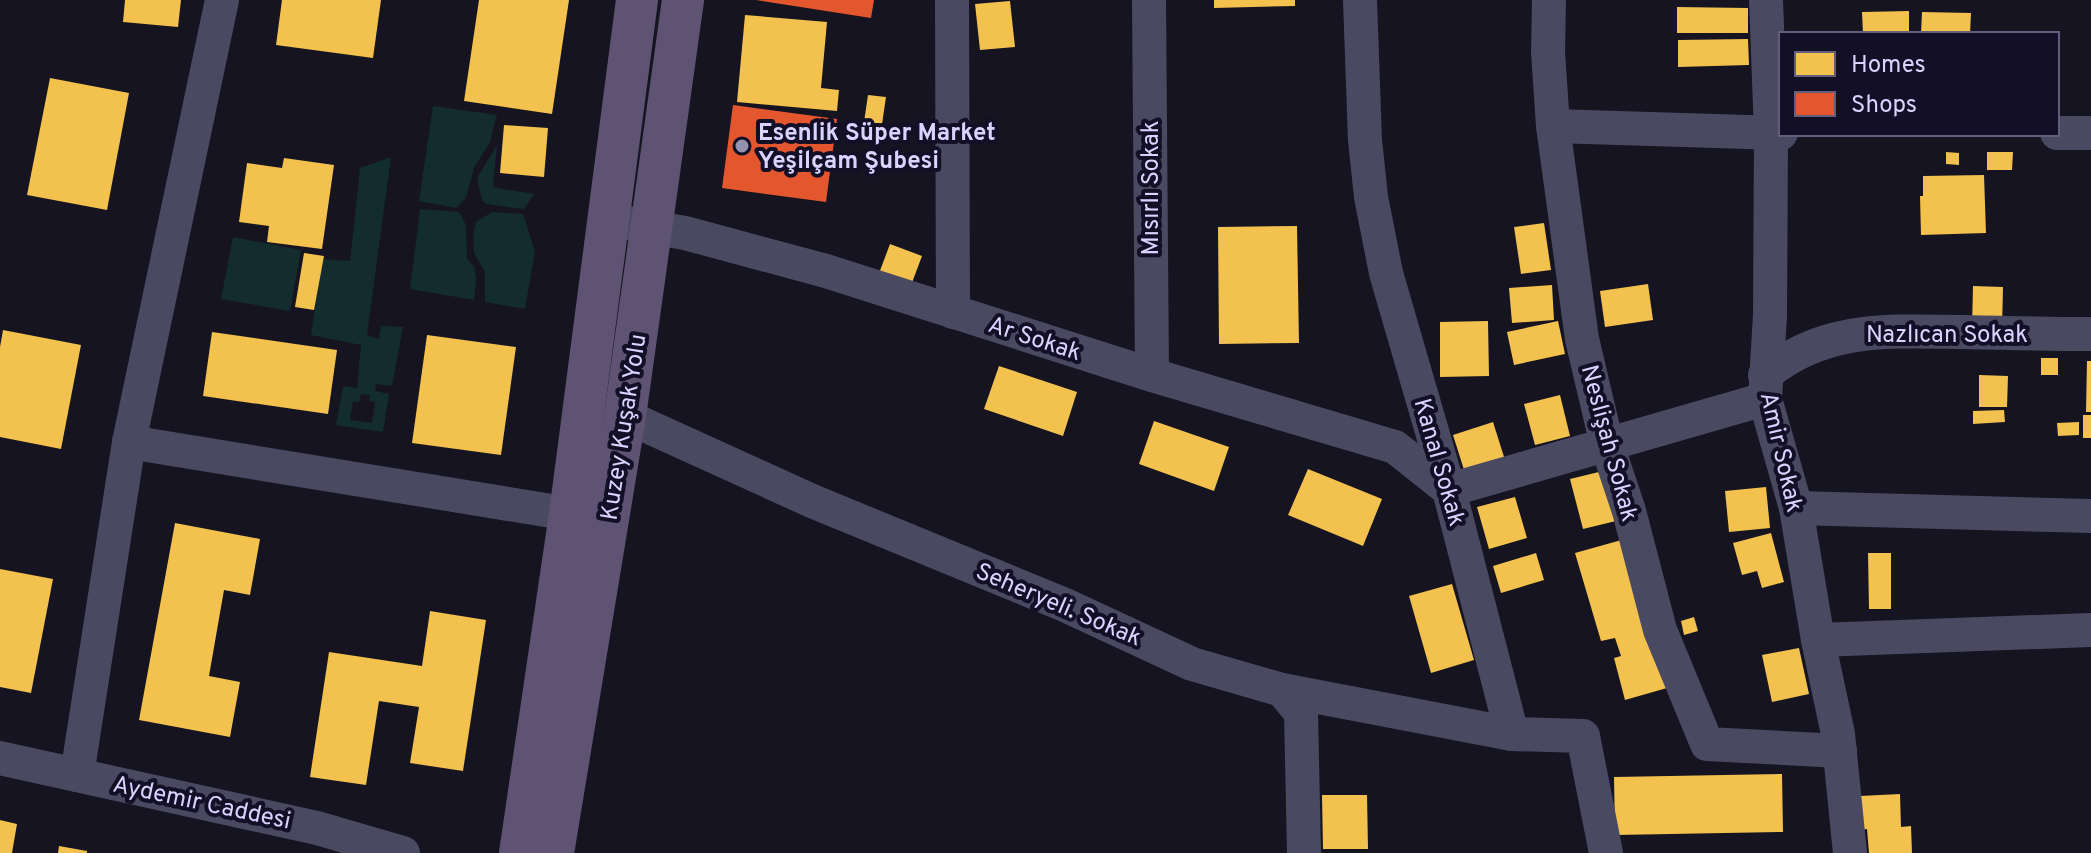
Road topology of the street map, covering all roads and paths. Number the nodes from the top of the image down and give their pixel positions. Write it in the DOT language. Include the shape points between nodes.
graph roads {
  1 [pos="222,0"];
  2 [pos="637,0"];
  3 [pos="683,0"];
  4 [pos="952,0"];
  5 [pos="1149,0"];
  6 [pos="1360,0"];
  7 [pos="1549,0"];
  8 [pos="1766,0"];
  9 [pos="1553,126"];
  10 [pos="1776,133"];
  11 [pos="2059,133"];
  12 [pos="2091,133"];
  13 [pos="607,220"];
  14 [pos="652,227"];
  15 [pos="953,312"];
  16 [pos="2091,334"];
  17 [pos="1152,375"];
  18 [pos="1765,387"];
  19 [pos="625,416"];
  20 [pos="129,442"];
  21 [pos="1607,445"];
  22 [pos="1449,490"];
  23 [pos="1796,508"];
  24 [pos="570,514"];
  25 [pos="2091,516"];
  26 [pos="2091,630"];
  27 [pos="1818,640"];
  28 [pos="1282,690"];
  29 [pos="1512,734"];
  30 [pos="1840,751"];
  31 [pos="0,758"];
  32 [pos="77,775"];
  33 [pos="316,840"];
  34 [pos="403,853"];
  35 [pos="520,853"];
  36 [pos="553,853"];
  37 [pos="1304,853"];
  38 [pos="1606,853"];
  39 [pos="1850,853"];
  1 -- 20 [label="street"];
  2 -- 13 [label="main road, Kuzey Kuşak Yolu"];
  3 -- 14 [label="main road, Kuzey Kuşak Yolu"];
  4 -- 15 [label="street"];
  5 -- 17 [label="street, Mısırlı Sokak"];
  6 -- 22 [label="street, Kanal Sokak" via="1371,197 1386,273"];
  7 -- 9 [label="street, Neslişah Sokak"];
  8 -- 10 [label="street, Amir Sokak"];
  9 -- 10 [label="street"];
  9 -- 21 [label="street, Neslişah Sokak" via="1582,339"];
  10 -- 18 [label="street, Amir Sokak"];
  11 -- 12 [label="street"];
  13 -- 14 [label="street, Ar Sokak"];
  13 -- 24 [label="main road, Kuzey Kuşak Yolu"];
  14 -- 15 [label="street, Ar Sokak" via="826,271"];
  14 -- 19 [label="main road, Kuzey Kuşak Yolu"];
  15 -- 17 [label="street, Ar Sokak"];
  16 -- 18 [label="street, Nazlıcan Sokak" via="1880,331 1805,348"];
  17 -- 22 [label="street, Ar Sokak" via="1395,447"];
  18 -- 21 [label="street, Nazlıcan Sokak"];
  18 -- 23 [label="street, Amir Sokak"];
  19 -- 28 [label="street, Seheryeli. Sokak" via="1192,664"];
  19 -- 36 [label="main road, Kuzey Kuşak Yolu"];
  20 -- 24 [label="street"];
  20 -- 32 [label="street"];
  21 -- 22 [label="street, Nazlıcan Sokak"];
  21 -- 30 [label="street, Neslişah Sokak" via="1660,630 1707,744"];
  22 -- 29 [label="street, Kanal Sokak"];
  23 -- 25 [label="street"];
  23 -- 27 [label="street, Amir Sokak"];
  24 -- 35 [label="main road, Kuzey Kuşak Yolu"];
  26 -- 27 [label="street"];
  27 -- 30 [label="street, Amir Sokak"];
  28 -- 29 [label="street, Seheryeli. Sokak"];
  28 -- 37 [label="street" via="1301,713"];
  29 -- 38 [label="street" via="1583,736"];
  30 -- 39 [label="street, Amir Sokak"];
  31 -- 32 [label="street, Aydemir Caddesi"];
  32 -- 33 [label="street, Aydemir Caddesi"];
  33 -- 34 [label="street, Aydemir Caddesi"];
}
